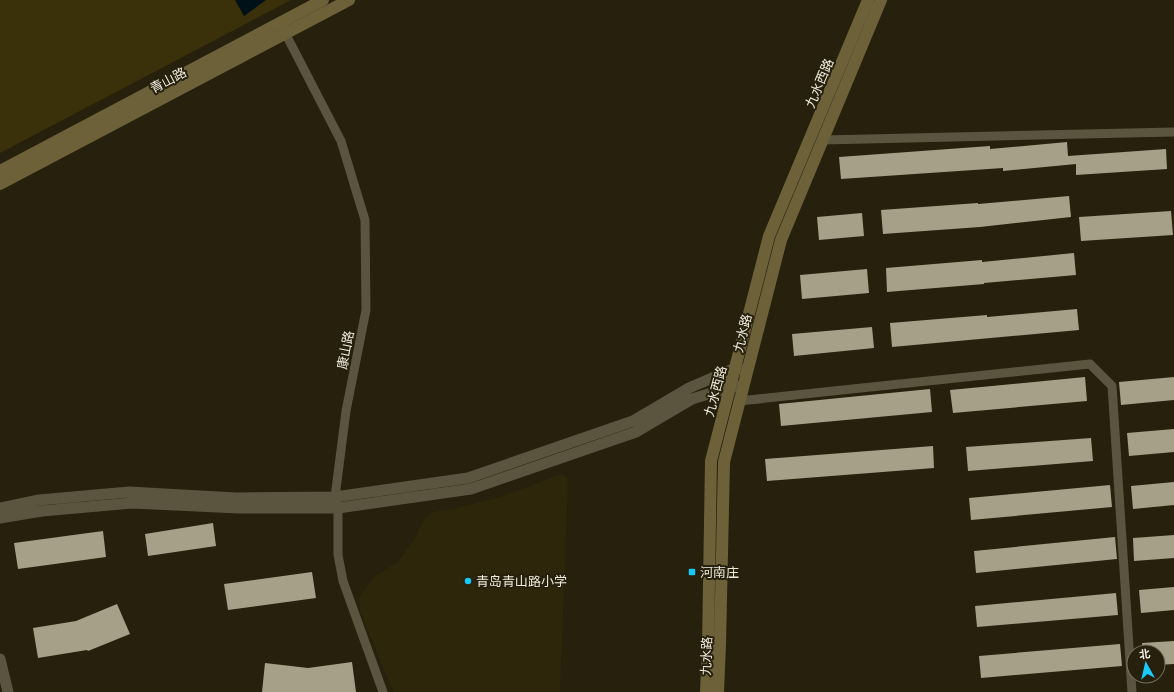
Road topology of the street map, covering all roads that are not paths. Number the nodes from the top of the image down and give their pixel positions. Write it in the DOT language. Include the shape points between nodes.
graph roads {
  1 [pos="323,0"];
  2 [pos="349,0"];
  3 [pos="868,0"];
  4 [pos="881,0"];
  5 [pos="280,23"];
  6 [pos="287,33"];
  7 [pos="1174,132"];
  8 [pos="823,140"];
  9 [pos="0,171"];
  10 [pos="0,184"];
  11 [pos="741,369"];
  12 [pos="743,386"];
  13 [pos="731,387"];
  14 [pos="739,401"];
  15 [pos="337,502"];
  16 [pos="0,508"];
  17 [pos="0,518"];
  18 [pos="0,659"];
  19 [pos="8,692"];
  20 [pos="383,692"];
  21 [pos="706,692"];
  22 [pos="718,692"];
  23 [pos="1132,692"];
  1 -- 5 [label="main road, 青山路"];
  2 -- 6 [label="main road, 青山路"];
  3 -- 11 [label="main road, 九水西路" via="769,236"];
  4 -- 8 [label="main road, 九水路"];
  5 -- 6 [label="street, 康山路"];
  5 -- 9 [label="main road, 青山路"];
  6 -- 10 [label="main road, 青山路"];
  6 -- 15 [label="street, 康山路" via="341,141 365,220 366,310 346,411"];
  7 -- 8 [label="street"];
  8 -- 11 [label="main road, 九水路" via="781,240"];
  11 -- 12 [label="main road, 九水路"];
  11 -- 13 [label="main road, 九水西路"];
  11 -- 15 [label="street" via="689,388 633,421 468,478"];
  12 -- 13 [label="street"];
  12 -- 14 [label="main road, 九水路"];
  13 -- 15 [label="street" via="692,399 636,432 472,489"];
  13 -- 21 [label="main road, 九水西路" via="711,461"];
  14 -- 22 [label="main road, 九水路" via="724,462"];
  14 -- 23 [label="street" via="1090,364 1112,386"];
  15 -- 16 [label="street" via="129,492 39,500"];
  15 -- 17 [label="street" via="239,508 132,503 42,510"];
  15 -- 20 [label="street, 康山路" via="338,556 343,581"];
  18 -- 19 [label="street"];
}
